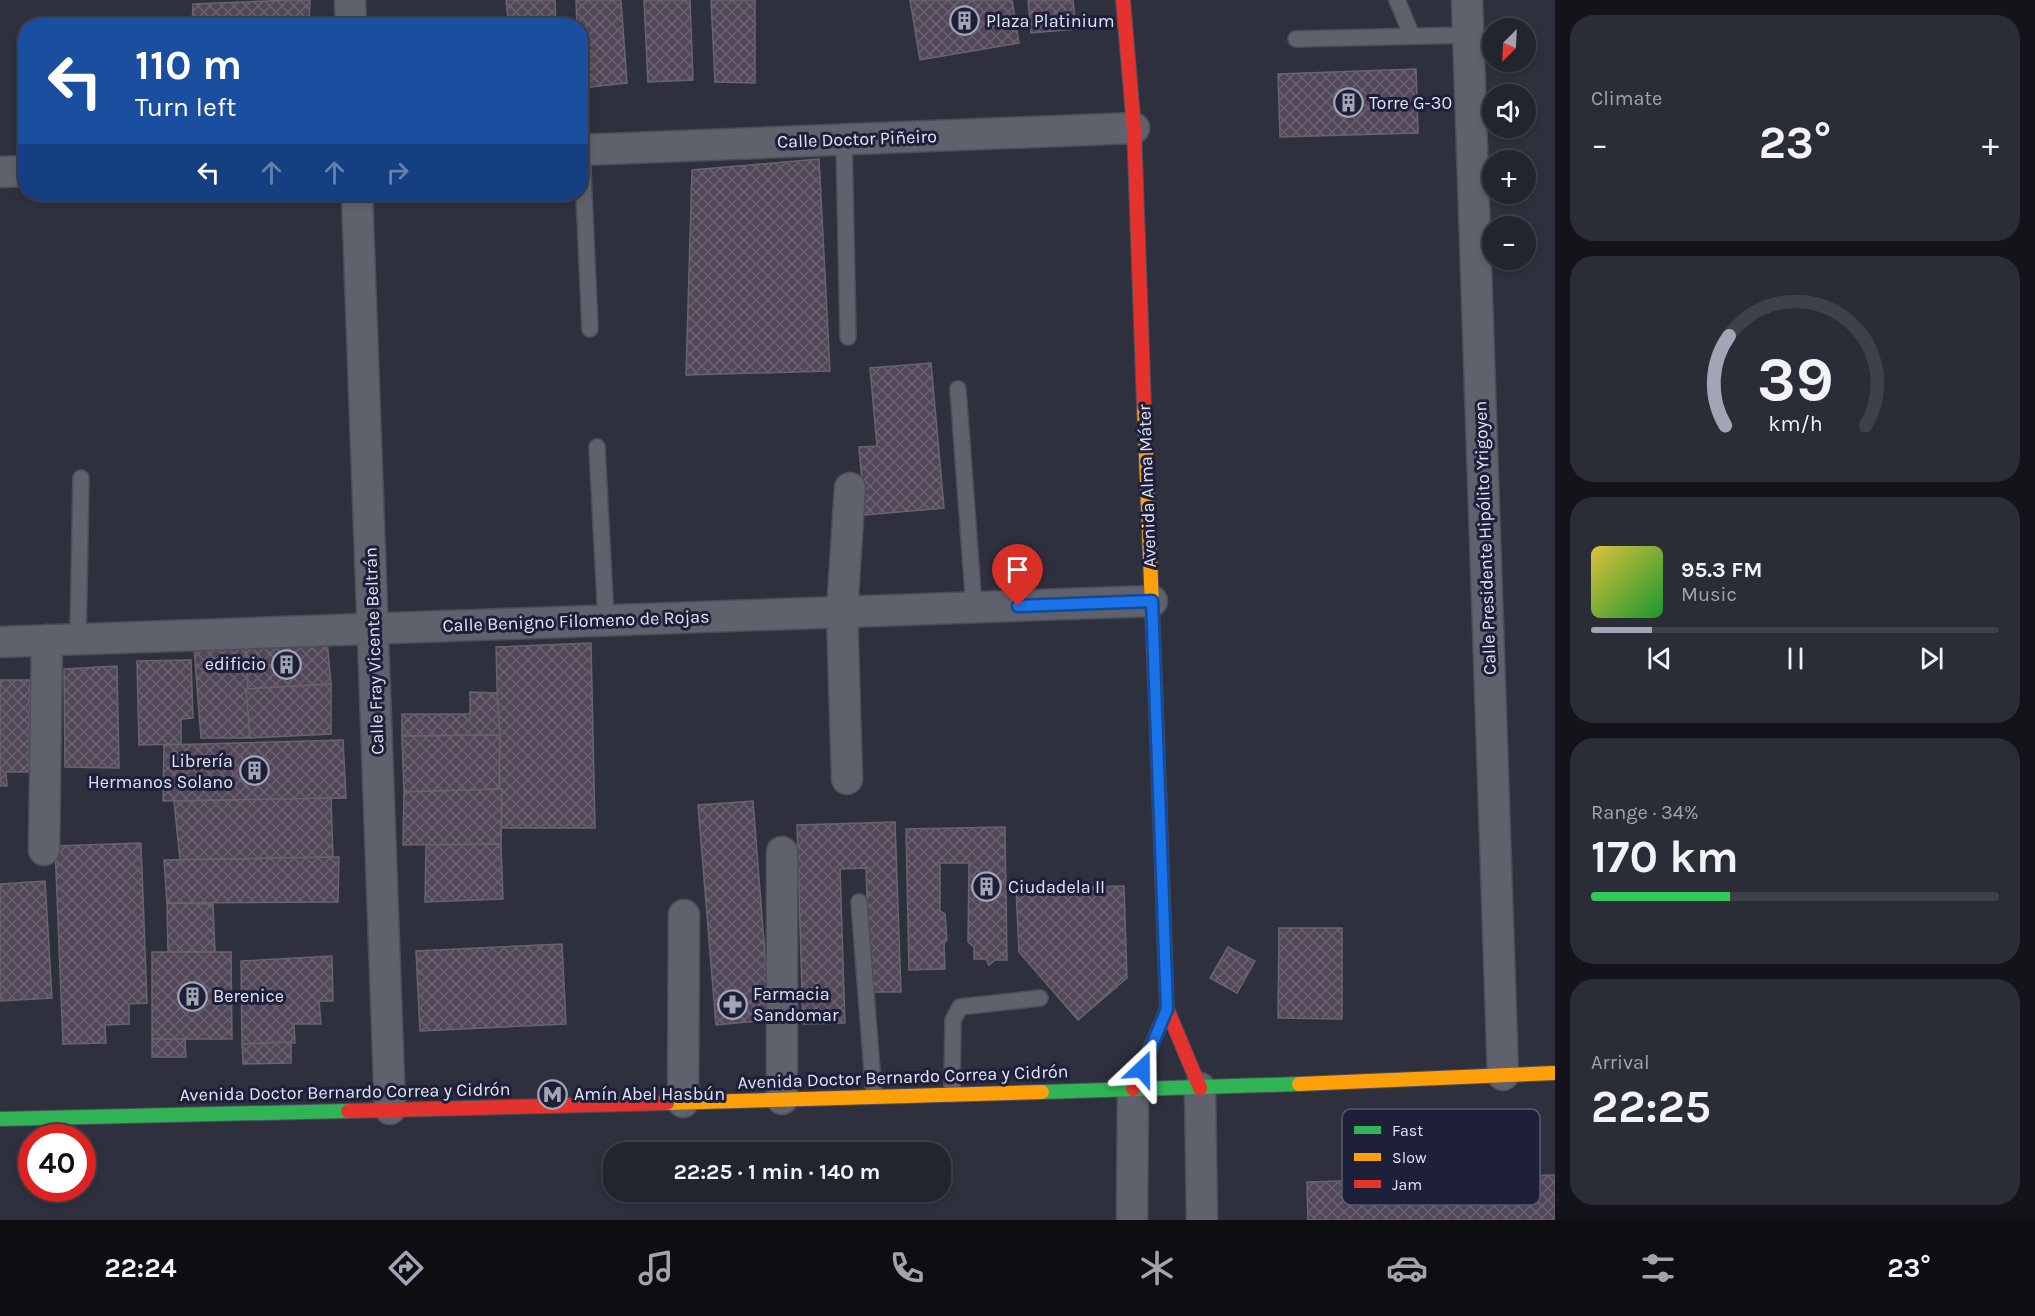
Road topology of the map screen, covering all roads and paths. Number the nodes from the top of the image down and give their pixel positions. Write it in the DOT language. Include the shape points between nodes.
graph roads {
  1 [pos="350,0"];
  2 [pos="1123,0"];
  3 [pos="1397,0"];
  4 [pos="1467,0"];
  5 [pos="351,18"];
  6 [pos="1468,35"];
  7 [pos="1412,36"];
  8 [pos="1296,39"];
  9 [pos="1134,128"];
  10 [pos="844,139"];
  11 [pos="588,150"];
  12 [pos="18,171"];
  13 [pos="0,172"];
  14 [pos="357,201"];
  15 [pos="584,201"];
  16 [pos="590,329"];
  17 [pos="848,337"];
  18 [pos="958,388"];
  19 [pos="597,447"];
  20 [pos="81,478"];
  21 [pos="850,488"];
  22 [pos="1152,601"];
  23 [pos="974,607"];
  24 [pos="842,612"];
  25 [pos="606,620"];
  26 [pos="373,629"];
  27 [pos="78,639"];
  28 [pos="47,640"];
  29 [pos="0,642"];
  30 [pos="847,779"];
  31 [pos="44,850"];
  32 [pos="782,852"];
  33 [pos="859,902"];
  34 [pos="684,915"];
  35 [pos="1040,998"];
  36 [pos="1167,1009"];
  37 [pos="1555,1073"];
  38 [pos="1503,1075"];
  39 [pos="1200,1088"];
  40 [pos="1133,1089"];
  41 [pos="952,1094"];
  42 [pos="874,1096"];
  43 [pos="782,1099"];
  44 [pos="683,1102"];
  45 [pos="390,1108"];
  46 [pos="0,1119"];
  47 [pos="1132,1220"];
  48 [pos="1202,1220"];
  1 -- 5 [label="street"];
  2 -- 9 [label="main road, Avenida Alma Máter"];
  3 -- 7 [label="lane"];
  4 -- 6 [label="street, Calle Presidente Hipólito Yrigoyen"];
  6 -- 7 [label="lane"];
  6 -- 38 [label="street, Calle Presidente Hipólito Yrigoyen"];
  7 -- 8 [label="lane"];
  9 -- 10 [label="street, Calle Doctor Piñeiro"];
  9 -- 22 [label="main road, Avenida Alma Máter"];
  10 -- 11 [label="street, Calle Doctor Piñeiro"];
  10 -- 17 [label="lane"];
  12 -- 13 [label="street"];
  14 -- 26 [label="street, Calle Fray Vicente Beltrán"];
  15 -- 16 [label="lane"];
  18 -- 23 [label="lane"];
  19 -- 25 [label="lane"];
  20 -- 27 [label="lane"];
  21 -- 24 [label="street"];
  22 -- 23 [label="street, Calle Benigno Filomeno de Rojas"];
  22 -- 36 [label="main road, Avenida Alma Máter"];
  23 -- 24 [label="street, Calle Benigno Filomeno de Rojas"];
  24 -- 25 [label="street, Calle Benigno Filomeno de Rojas"];
  24 -- 30 [label="street"];
  25 -- 26 [label="street, Calle Benigno Filomeno de Rojas"];
  26 -- 27 [label="street, Calle Benigno Filomeno de Rojas"];
  26 -- 45 [label="street, Calle Fray Vicente Beltrán"];
  27 -- 28 [label="street, Calle Benigno Filomeno de Rojas"];
  28 -- 29 [label="street, Calle Benigno Filomeno de Rojas"];
  28 -- 31 [label="street"];
  32 -- 43 [label="street"];
  33 -- 42 [label="lane"];
  34 -- 44 [label="street"];
  35 -- 41 [label="lane" via="960,1007 953,1020"];
  36 -- 39 [label="main road, Avenida Alma Máter"];
  36 -- 40 [label="main road, Avenida Alma Máter"];
  37 -- 38 [label="main road, Avenida Doctor Bernardo Correa y Cidrón"];
  38 -- 39 [label="main road, Avenida Doctor Bernardo Correa y Cidrón"];
  39 -- 40 [label="main road, Avenida Doctor Bernardo Correa y Cidrón"];
  39 -- 48 [label="street, Avenida Alma Máter"];
  40 -- 41 [label="main road, Avenida Doctor Bernardo Correa y Cidrón"];
  40 -- 47 [label="street, Avenida Alma Máter"];
  41 -- 42 [label="main road, Avenida Doctor Bernardo Correa y Cidrón"];
  42 -- 43 [label="main road, Avenida Doctor Bernardo Correa y Cidrón"];
  43 -- 44 [label="main road, Avenida Doctor Bernardo Correa y Cidrón"];
  44 -- 45 [label="main road, Avenida Doctor Bernardo Correa y Cidrón"];
  45 -- 46 [label="main road, Avenida Doctor Bernardo Correa y Cidrón"];
}
